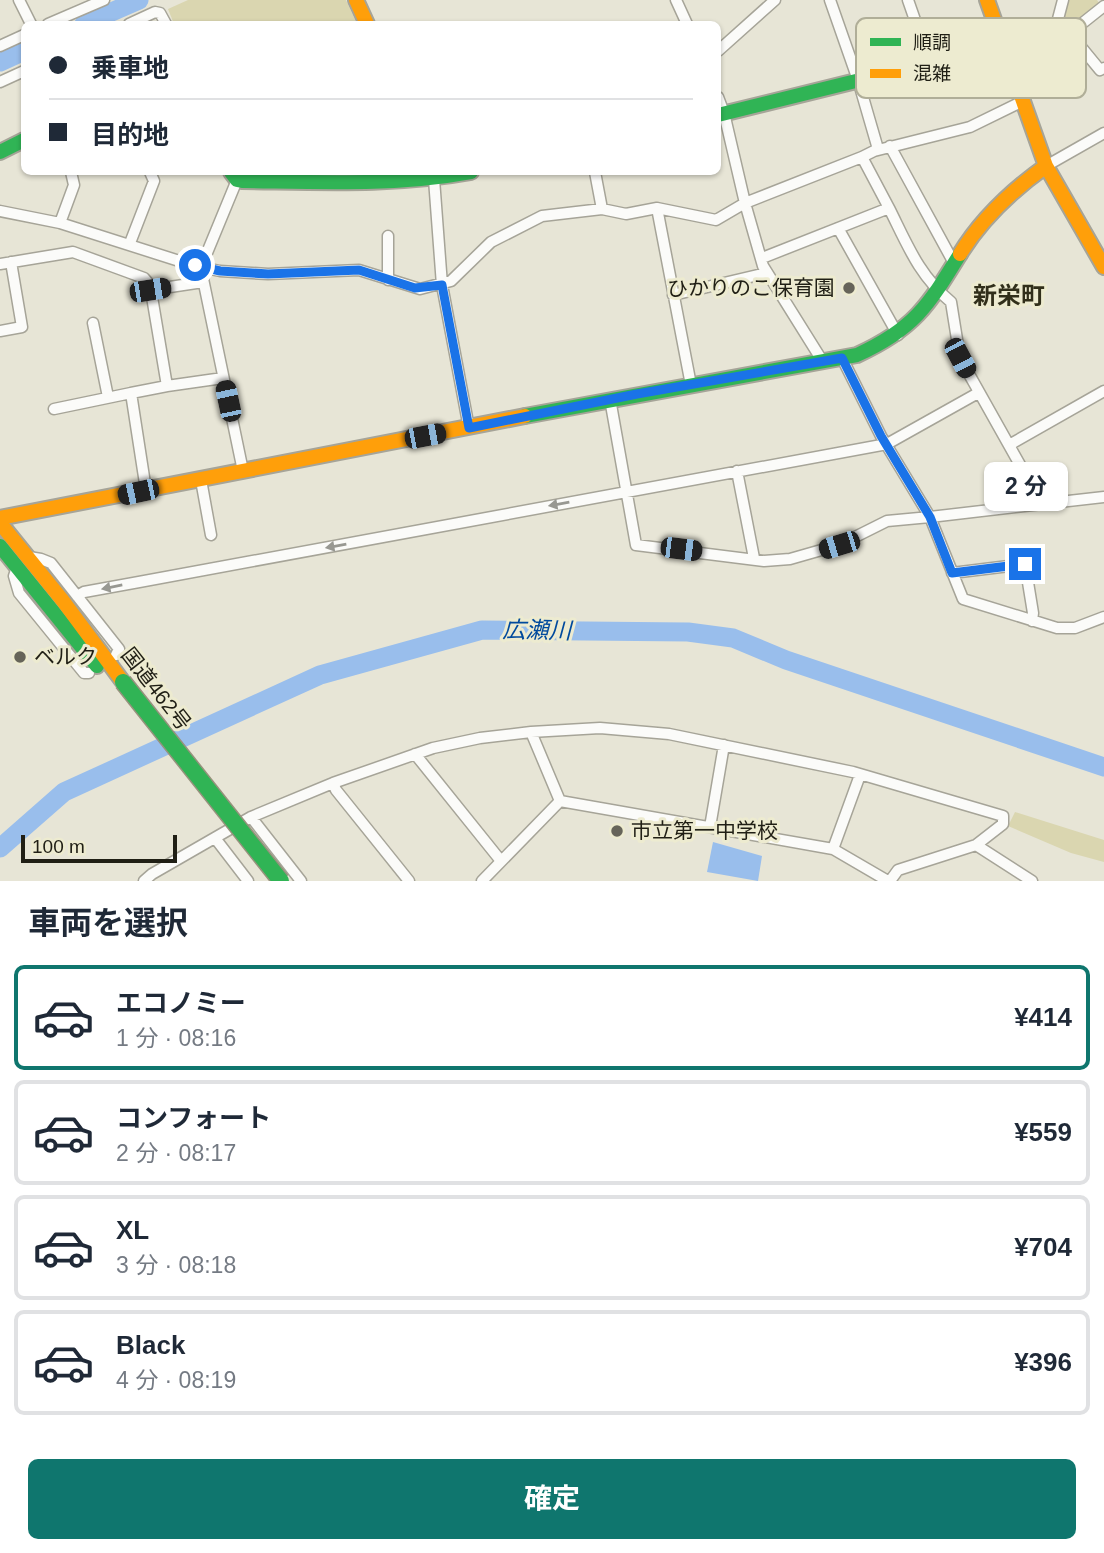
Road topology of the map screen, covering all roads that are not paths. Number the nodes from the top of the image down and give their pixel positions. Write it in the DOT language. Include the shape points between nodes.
graph roads {
  1 [pos="19,0"];
  2 [pos="104,0"];
  3 [pos="356,0"];
  4 [pos="676,0"];
  5 [pos="775,0"];
  6 [pos="830,0"];
  7 [pos="908,0"];
  8 [pos="987,0"];
  9 [pos="1063,0"];
  10 [pos="1104,6"];
  11 [pos="914,18"];
  12 [pos="993,18"];
  13 [pos="1058,18"];
  14 [pos="1086,20"];
  15 [pos="30,21"];
  16 [pos="55,21"];
  17 [pos="135,21"];
  18 [pos="164,21"];
  19 [pos="366,21"];
  20 [pos="686,21"];
  21 [pos="21,36"];
  22 [pos="0,46"];
  23 [pos="721,48"];
  24 [pos="1086,53"];
  25 [pos="1104,68"];
  26 [pos="21,72"];
  27 [pos="856,74"];
  28 [pos="856,80"];
  29 [pos="0,82"];
  30 [pos="863,98"];
  31 [pos="1022,98"];
  32 [pos="1023,102"];
  33 [pos="721,114"];
  34 [pos="1104,133"];
  35 [pos="21,142"];
  36 [pos="890,146"];
  37 [pos="878,149"];
  38 [pos="0,152"];
  39 [pos="862,157"];
  40 [pos="1045,166"];
  41 [pos="72,175"];
  42 [pos="151,175"];
  43 [pos="433,175"];
  44 [pos="595,175"];
  45 [pos="234,176"];
  46 [pos="745,203"];
  47 [pos="657,208"];
  48 [pos="889,208"];
  49 [pos="601,209"];
  50 [pos="0,211"];
  51 [pos="60,223"];
  52 [pos="838,228"];
  53 [pos="388,236"];
  54 [pos="130,243"];
  55 [pos="762,258"];
  56 [pos="11,262"];
  57 [pos="0,264"];
  58 [pos="955,265"];
  59 [pos="203,267"];
  60 [pos="1104,267"];
  61 [pos="768,273"];
  62 [pos="388,280"];
  63 [pos="203,282"];
  64 [pos="442,285"];
  65 [pos="150,290"];
  66 [pos="938,291"];
  67 [pos="673,295"];
  68 [pos="93,323"];
  69 [pos="0,331"];
  70 [pos="898,335"];
  71 [pos="842,358"];
  72 [pos="823,362"];
  73 [pos="223,378"];
  74 [pos="691,385"];
  75 [pos="167,386"];
  76 [pos="1104,391"];
  77 [pos="131,393"];
  78 [pos="978,393"];
  79 [pos="108,397"];
  80 [pos="610,399"];
  81 [pos="54,408"];
  82 [pos="469,428"];
  83 [pos="887,444"];
  84 [pos="1009,445"];
  85 [pos="243,471"];
  86 [pos="737,471"];
  87 [pos="201,480"];
  88 [pos="146,490"];
  89 [pos="626,492"];
  90 [pos="1104,497"];
  91 [pos="1042,504"];
  92 [pos="930,517"];
  93 [pos="0,521"];
  94 [pos="211,535"];
  95 [pos="0,546"];
  96 [pos="754,558"];
  97 [pos="22,562"];
  98 [pos="952,573"];
  99 [pos="77,596"];
  100 [pos="1104,617"];
  101 [pos="1032,621"];
  102 [pos="116,655"];
  103 [pos="89,673"];
  104 [pos="119,685"];
  105 [pos="531,732"];
  106 [pos="724,745"];
  107 [pos="415,754"];
  108 [pos="860,775"];
  109 [pos="333,783"];
  110 [pos="560,801"];
  111 [pos="251,817"];
  112 [pos="710,827"];
  113 [pos="215,838"];
  114 [pos="976,845"];
  115 [pos="833,849"];
  116 [pos="501,861"];
  117 [pos="144,881"];
  118 [pos="248,881"];
  119 [pos="268,881"];
  120 [pos="281,881"];
  121 [pos="301,881"];
  122 [pos="409,881"];
  123 [pos="482,881"];
  124 [pos="889,881"];
  125 [pos="1032,881"];
  1 -- 15 [label="street"];
  2 -- 16 [label="street"];
  3 -- 19 [label="main road"];
  4 -- 20 [label="street"];
  5 -- 23 [label="street"];
  6 -- 27 [label="street"];
  7 -- 11 [label="street"];
  8 -- 12 [label="main road"];
  9 -- 13 [label="street"];
  10 -- 14 [label="street"];
  17 -- 18 [label="street" via="155,12"];
  21 -- 22 [label="street"];
  24 -- 25 [label="street" via="1100,70"];
  26 -- 29 [label="street"];
  28 -- 33 [label="main road"];
  30 -- 37 [label="street"];
  31 -- 32 [label="main road"];
  32 -- 36 [label="street" via="970,127"];
  32 -- 40 [label="main road"];
  33 -- 46 [label="street"];
  34 -- 40 [label="street"];
  35 -- 38 [label="main road"];
  36 -- 37 [label="street"];
  36 -- 58 [label="street"];
  37 -- 39 [label="street"];
  39 -- 46 [label="street"];
  39 -- 48 [label="street"];
  40 -- 58 [label="main road" via="996,206"];
  40 -- 60 [label="main road"];
  41 -- 51 [label="street" via="74,185"];
  42 -- 54 [label="street" via="154,181"];
  43 -- 45 [label="main road"];
  43 -- 64 [label="street"];
  44 -- 49 [label="street"];
  45 -- 59 [label="street"];
  46 -- 47 [label="street" via="716,219"];
  46 -- 55 [label="street"];
  47 -- 49 [label="street" via="626,214"];
  47 -- 67 [label="street"];
  48 -- 52 [label="street"];
  48 -- 66 [label="street" via="920,270"];
  49 -- 64 [label="street" via="542,216 491,242"];
  50 -- 51 [label="street"];
  51 -- 54 [label="street"];
  52 -- 55 [label="street"];
  52 -- 70 [label="street"];
  53 -- 62 [label="street"];
  54 -- 59 [label="street"];
  55 -- 61 [label="street"];
  56 -- 57 [label="street"];
  56 -- 65 [label="street" via="73,252 144,278"];
  56 -- 69 [label="street" via="22,327"];
  58 -- 66 [label="main road"];
  59 -- 62 [label="street" via="268,274 359,270"];
  59 -- 63 [label="street"];
  61 -- 67 [label="street"];
  61 -- 72 [label="street"];
  62 -- 64 [label="street" via="415,288"];
  63 -- 65 [label="street"];
  63 -- 73 [label="street"];
  64 -- 82 [label="street"];
  65 -- 75 [label="street"];
  66 -- 70 [label="main road" via="912,325"];
  66 -- 78 [label="street" via="951,302 960,358"];
  67 -- 74 [label="street"];
  68 -- 79 [label="street"];
  70 -- 71 [label="main road"];
  71 -- 72 [label="main road"];
  71 -- 83 [label="street"];
  72 -- 74 [label="main road"];
  73 -- 75 [label="street"];
  73 -- 85 [label="street"];
  74 -- 80 [label="main road"];
  75 -- 77 [label="street"];
  76 -- 84 [label="street"];
  77 -- 79 [label="street"];
  77 -- 88 [label="street"];
  78 -- 83 [label="street"];
  78 -- 84 [label="street"];
  79 -- 81 [label="street"];
  80 -- 82 [label="main road"];
  80 -- 89 [label="street"];
  82 -- 85 [label="main road"];
  83 -- 86 [label="street"];
  83 -- 92 [label="street"];
  84 -- 91 [label="street"];
  85 -- 87 [label="main road"];
  86 -- 89 [label="street"];
  86 -- 96 [label="street"];
  87 -- 88 [label="main road"];
  87 -- 94 [label="street"];
  88 -- 93 [label="main road"];
  89 -- 96 [label="street" via="636,545"];
  89 -- 99 [label="street, one-way"];
  90 -- 91 [label="street"];
  91 -- 92 [label="street"];
  92 -- 96 [label="street" via="887,521 839,545 796,558"];
  92 -- 98 [label="street"];
  93 -- 97 [label="main road, 国道462号"];
  95 -- 97 [label="main road, 国道462号"];
  97 -- 99 [label="street" via="41,559 51,563"];
  97 -- 103 [label="street" via="15,576 19,593 84,673"];
  97 -- 104 [label="main road, 国道462号"];
  98 -- 101 [label="street" via="963,599"];
  98 -- 101 [label="street" via="1025,564"];
  99 -- 102 [label="street" via="118,649"];
  100 -- 101 [label="street" via="1075,628"];
  104 -- 119 [label="main road, 国道462号"];
  104 -- 120 [label="main road, 国道462号, bridge"];
  105 -- 106 [label="street" via="600,729 669,734"];
  105 -- 107 [label="street" via="480,738"];
  105 -- 110 [label="street"];
  106 -- 108 [label="street"];
  106 -- 112 [label="street"];
  107 -- 109 [label="street"];
  107 -- 116 [label="street"];
  108 -- 114 [label="street" via="1003,816 1003,824"];
  108 -- 115 [label="street"];
  109 -- 111 [label="street"];
  109 -- 122 [label="street"];
  110 -- 112 [label="street"];
  110 -- 116 [label="street"];
  111 -- 113 [label="street"];
  111 -- 121 [label="street"];
  112 -- 115 [label="street"];
  113 -- 117 [label="street"];
  113 -- 118 [label="street"];
  114 -- 124 [label="street" via="898,870"];
  114 -- 125 [label="street"];
  115 -- 124 [label="street"];
  116 -- 123 [label="street"];
}
